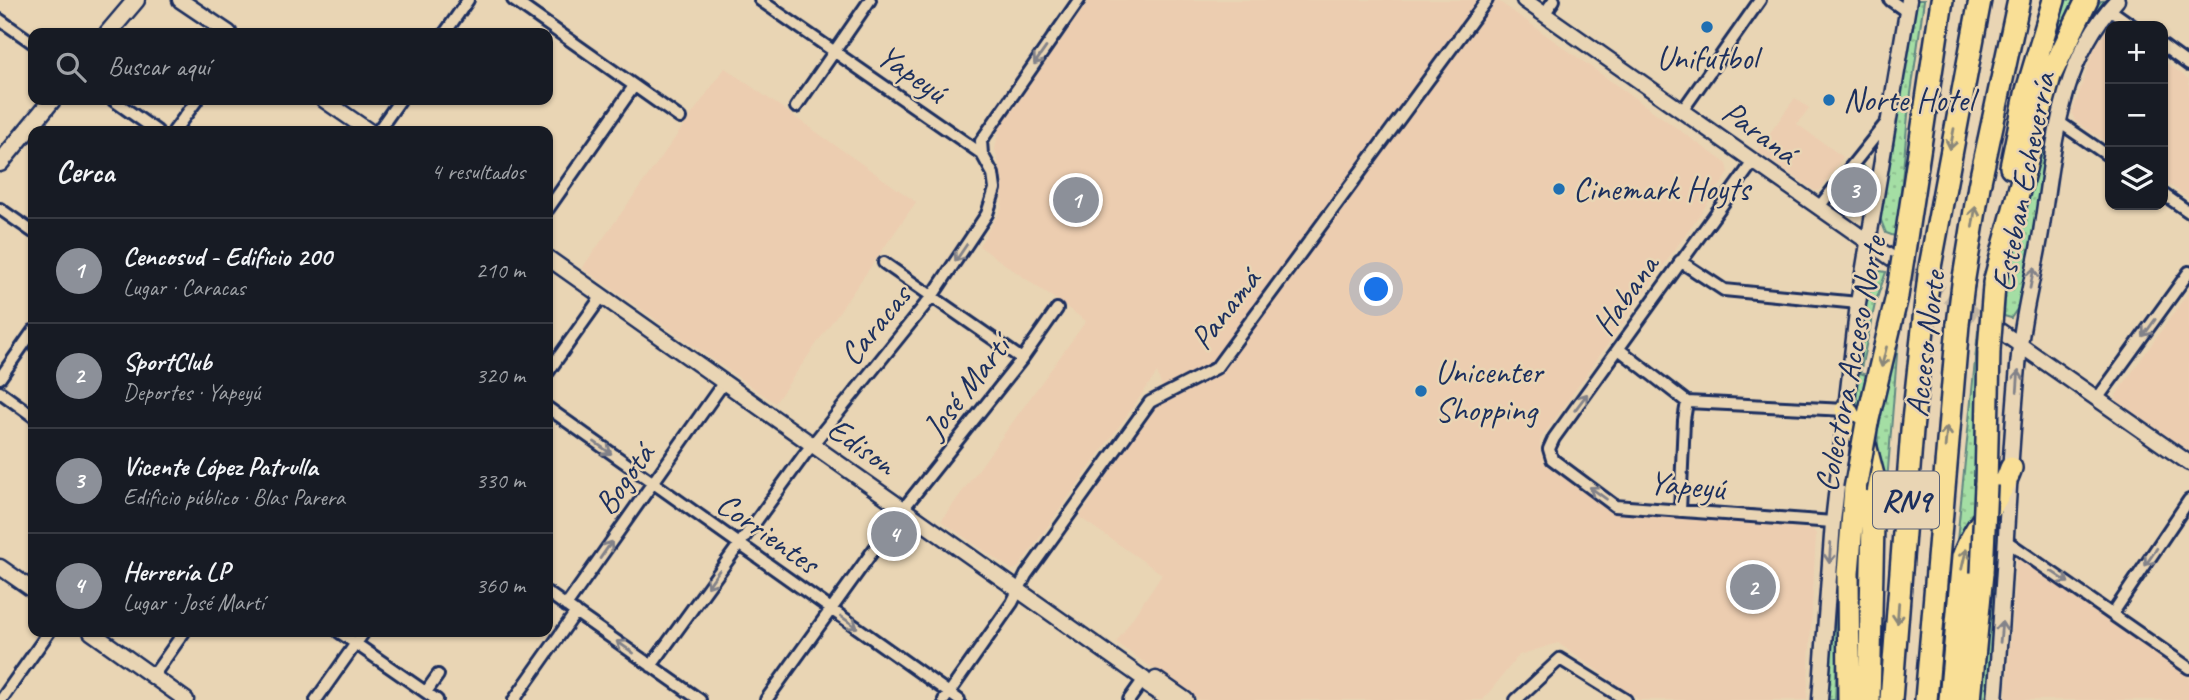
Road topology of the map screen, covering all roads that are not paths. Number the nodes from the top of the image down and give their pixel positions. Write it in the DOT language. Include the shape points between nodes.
graph roads {
  1 [pos="136,0"];
  2 [pos="180,0"];
  3 [pos="468,0"];
  4 [pos="513,0"];
  5 [pos="760,0"];
  6 [pos="870,0"];
  7 [pos="1079,0"];
  8 [pos="1487,0"];
  9 [pos="1524,0"];
  10 [pos="1554,0"];
  11 [pos="1760,0"];
  12 [pos="1890,0"];
  13 [pos="1928,0"];
  14 [pos="1942,0"];
  15 [pos="1980,0"];
  16 [pos="2021,0"];
  17 [pos="2054,0"];
  18 [pos="2099,3"];
  19 [pos="775,4"];
  20 [pos="1908,6"];
  21 [pos="1544,14"];
  22 [pos="0,20"];
  23 [pos="2126,21"];
  24 [pos="112,28"];
  25 [pos="222,28"];
  26 [pos="448,28"];
  27 [pos="552,28"];
  28 [pos="553,28"];
  29 [pos="28,40"];
  30 [pos="2168,50"];
  31 [pos="835,51"];
  32 [pos="2189,65"];
  33 [pos="634,86"];
  34 [pos="48,105"];
  35 [pos="120,105"];
  36 [pos="193,105"];
  37 [pos="331,105"];
  38 [pos="396,105"];
  39 [pos="796,107"];
  40 [pos="1682,111"];
  41 [pos="680,118"];
  42 [pos="1886,122"];
  43 [pos="2059,122"];
  44 [pos="31,126"];
  45 [pos="150,126"];
  46 [pos="178,126"];
  47 [pos="362,126"];
  48 [pos="382,126"];
  49 [pos="28,129"];
  50 [pos="982,154"];
  51 [pos="2105,154"];
  52 [pos="1753,162"];
  53 [pos="0,163"];
  54 [pos="2168,197"];
  55 [pos="553,202"];
  56 [pos="1818,208"];
  57 [pos="0,209"];
  58 [pos="2189,212"];
  59 [pos="1910,220"];
  60 [pos="28,229"];
  61 [pos="1867,242"];
  62 [pos="553,261"];
  63 [pos="1680,261"];
  64 [pos="1894,261"];
  65 [pos="884,263"];
  66 [pos="2189,272"];
  67 [pos="1994,284"];
  68 [pos="933,295"];
  69 [pos="602,296"];
  70 [pos="1858,303"];
  71 [pos="1057,309"];
  72 [pos="28,338"];
  73 [pos="1995,341"];
  74 [pos="2020,345"];
  75 [pos="1620,350"];
  76 [pos="1022,359"];
  77 [pos="553,365"];
  78 [pos="0,378"];
  79 [pos="724,382"];
  80 [pos="0,392"];
  81 [pos="2097,399"];
  82 [pos="1687,402"];
  83 [pos="1846,410"];
  84 [pos="28,412"];
  85 [pos="553,412"];
  86 [pos="812,445"];
  87 [pos="1552,459"];
  88 [pos="2189,463"];
  89 [pos="2011,468"];
  90 [pos="653,483"];
  91 [pos="2189,500"];
  92 [pos="903,509"];
  93 [pos="1680,511"];
  94 [pos="1833,522"];
  95 [pos="2008,542"];
  96 [pos="738,543"];
  97 [pos="0,566"];
  98 [pos="28,586"];
  99 [pos="1018,591"];
  100 [pos="553,596"];
  101 [pos="829,608"];
  102 [pos="571,609"];
  103 [pos="2113,613"];
  104 [pos="45,637"];
  105 [pos="98,637"];
  106 [pos="180,637"];
  107 [pos="346,637"];
  108 [pos="360,637"];
  109 [pos="355,643"];
  110 [pos="651,666"];
  111 [pos="2189,668"];
  112 [pos="438,675"];
  113 [pos="153,676"];
  114 [pos="1144,679"];
  115 [pos="426,692"];
  116 [pos="951,698"];
  117 [pos="1,700"];
  118 [pos="186,700"];
  119 [pos="316,700"];
  120 [pos="437,700"];
  121 [pos="514,700"];
  122 [pos="701,700"];
  123 [pos="766,700"];
  124 [pos="1129,700"];
  125 [pos="1169,700"];
  126 [pos="1186,700"];
  127 [pos="1516,700"];
  128 [pos="1626,700"];
  129 [pos="1820,700"];
  130 [pos="1847,700"];
  131 [pos="1869,700"];
  132 [pos="1891,700"];
  133 [pos="1926,700"];
  134 [pos="1950,700"];
  135 [pos="1970,700"];
  136 [pos="1995,700"];
  1 -- 24 [label="main road"];
  2 -- 25 [label="street"];
  3 -- 26 [label="street"];
  4 -- 27 [label="street"];
  5 -- 19 [label="street, Yapeyú"];
  6 -- 31 [label="street"];
  7 -- 50 [label="street, one-way" via="981,141"];
  8 -- 99 [label="street, Panamá" via="1216,368 1150,402"];
  9 -- 21 [label="street, Paraná"];
  10 -- 21 [label="street"];
  11 -- 40 [label="street"];
  12 -- 20 [label="street"];
  13 -- 59 [label="highway"];
  14 -- 59 [label="highway, Colectora Acceso Norte"];
  15 -- 132 [label="highway, Acceso Norte / RN9, one-way, bridge" via="1930,267"];
  133 -- 16 [label="highway, Acceso Norte / RN9, one-way, bridge" via="1963,284 1979,186"];
  17 -- 67 [label="highway" via="2021,115"];
  18 -- 23 [label="street"];
  18 -- 43 [label="street, Esteban Echeverría"];
  18 -- 67 [label="highway" via="2050,76"];
  19 -- 31 [label="street, Yapeyú"];
  20 -- 42 [label="street"];
  21 -- 40 [label="street, Paraná"];
  22 -- 29 [label="street"];
  28 -- 33 [label="street"];
  30 -- 32 [label="street"];
  31 -- 39 [label="street"];
  31 -- 50 [label="street, Yapeyú"];
  33 -- 41 [label="street"];
  33 -- 55 [label="street"];
  34 -- 44 [label="main road"];
  35 -- 45 [label="street"];
  36 -- 46 [label="street"];
  37 -- 47 [label="street"];
  38 -- 48 [label="street"];
  40 -- 52 [label="street, Paraná"];
  42 -- 56 [label="street"];
  42 -- 61 [label="street"];
  43 -- 51 [label="street"];
  74 -- 43 [label="street, Esteban Echeverría, one-way"];
  49 -- 53 [label="main road"];
  50 -- 68 [label="street, Caracas, one-way" via="993,174 994,198"];
  52 -- 56 [label="street, Paraná"];
  52 -- 63 [label="street, Habana"];
  54 -- 58 [label="street"];
  56 -- 61 [label="street, Paraná"];
  57 -- 60 [label="street"];
  59 -- 130 [label="highway, Colectora Acceso Norte, one-way, bridge" via="1855,489 1848,573"];
  61 -- 64 [label="street, Paraná"];
  61 -- 70 [label="street"];
  62 -- 69 [label="street, Edison"];
  63 -- 70 [label="street" via="1724,290"];
  63 -- 75 [label="street, Habana"];
  65 -- 68 [label="street"];
  66 -- 81 [label="street, one-way"];
  67 -- 73 [label="highway, bridge"];
  68 -- 76 [label="street"];
  68 -- 86 [label="street, Caracas"];
  69 -- 77 [label="street"];
  69 -- 79 [label="street, Edison"];
  70 -- 83 [label="street"];
  71 -- 76 [label="street, José Martí"];
  72 -- 78 [label="street"];
  73 -- 74 [label="street"];
  73 -- 135 [label="highway, bridge"];
  74 -- 81 [label="street"];
  89 -- 74 [label="street, Esteban Echeverría, one-way"];
  75 -- 82 [label="street"];
  87 -- 75 [label="street, Habana, one-way" via="1549,449 1554,438"];
  76 -- 92 [label="street, José Martí"];
  79 -- 86 [label="street, Edison"];
  79 -- 90 [label="street, Bogotá"];
  80 -- 84 [label="street"];
  81 -- 88 [label="street"];
  82 -- 83 [label="street"];
  82 -- 93 [label="street"];
  83 -- 94 [label="street"];
  83 -- 131 [label="highway" via="1867,448 1874,479"];
  85 -- 90 [label="street, Corrientes, one-way"];
  86 -- 92 [label="street, Edison"];
  86 -- 96 [label="street, Caracas"];
  93 -- 87 [label="street, Yapeyú, one-way" via="1615,506"];
  89 -- 95 [label="street, Esteban Echeverría"];
  134 -- 89 [label="highway, one-way" via="1963,557 2001,495"];
  90 -- 96 [label="street, Corrientes"];
  102 -- 90 [label="street, Bogotá, one-way"];
  91 -- 103 [label="street, one-way"];
  92 -- 99 [label="street, Edison"];
  92 -- 101 [label="street, José Martí"];
  93 -- 94 [label="street, Yapeyú"];
  94 -- 129 [label="street, one-way"];
  95 -- 103 [label="street, one-way"];
  136 -- 95 [label="street, Esteban Echeverría, one-way"];
  96 -- 101 [label="street, Corrientes"];
  96 -- 110 [label="street, Caracas, one-way"];
  97 -- 98 [label="street"];
  99 -- 114 [label="street, Edison"];
  99 -- 116 [label="street, Panamá"];
  100 -- 102 [label="street"];
  101 -- 116 [label="street, Corrientes, one-way"];
  101 -- 123 [label="street, José Martí"];
  110 -- 102 [label="street, one-way"];
  102 -- 121 [label="street, Bogotá"];
  103 -- 111 [label="street"];
  104 -- 117 [label="street"];
  105 -- 113 [label="street"];
  106 -- 113 [label="street"];
  107 -- 109 [label="street"];
  108 -- 109 [label="street"];
  109 -- 115 [label="street"];
  109 -- 119 [label="street"];
  110 -- 122 [label="street"];
  112 -- 115 [label="street"];
  113 -- 118 [label="street"];
  114 -- 124 [label="street"];
  114 -- 125 [label="street, Edison"];
  114 -- 126 [label="street, Edison" via="1153,678"];
  115 -- 120 [label="street"];
  127 -- 128 [label="street" via="1560,659"];
}
